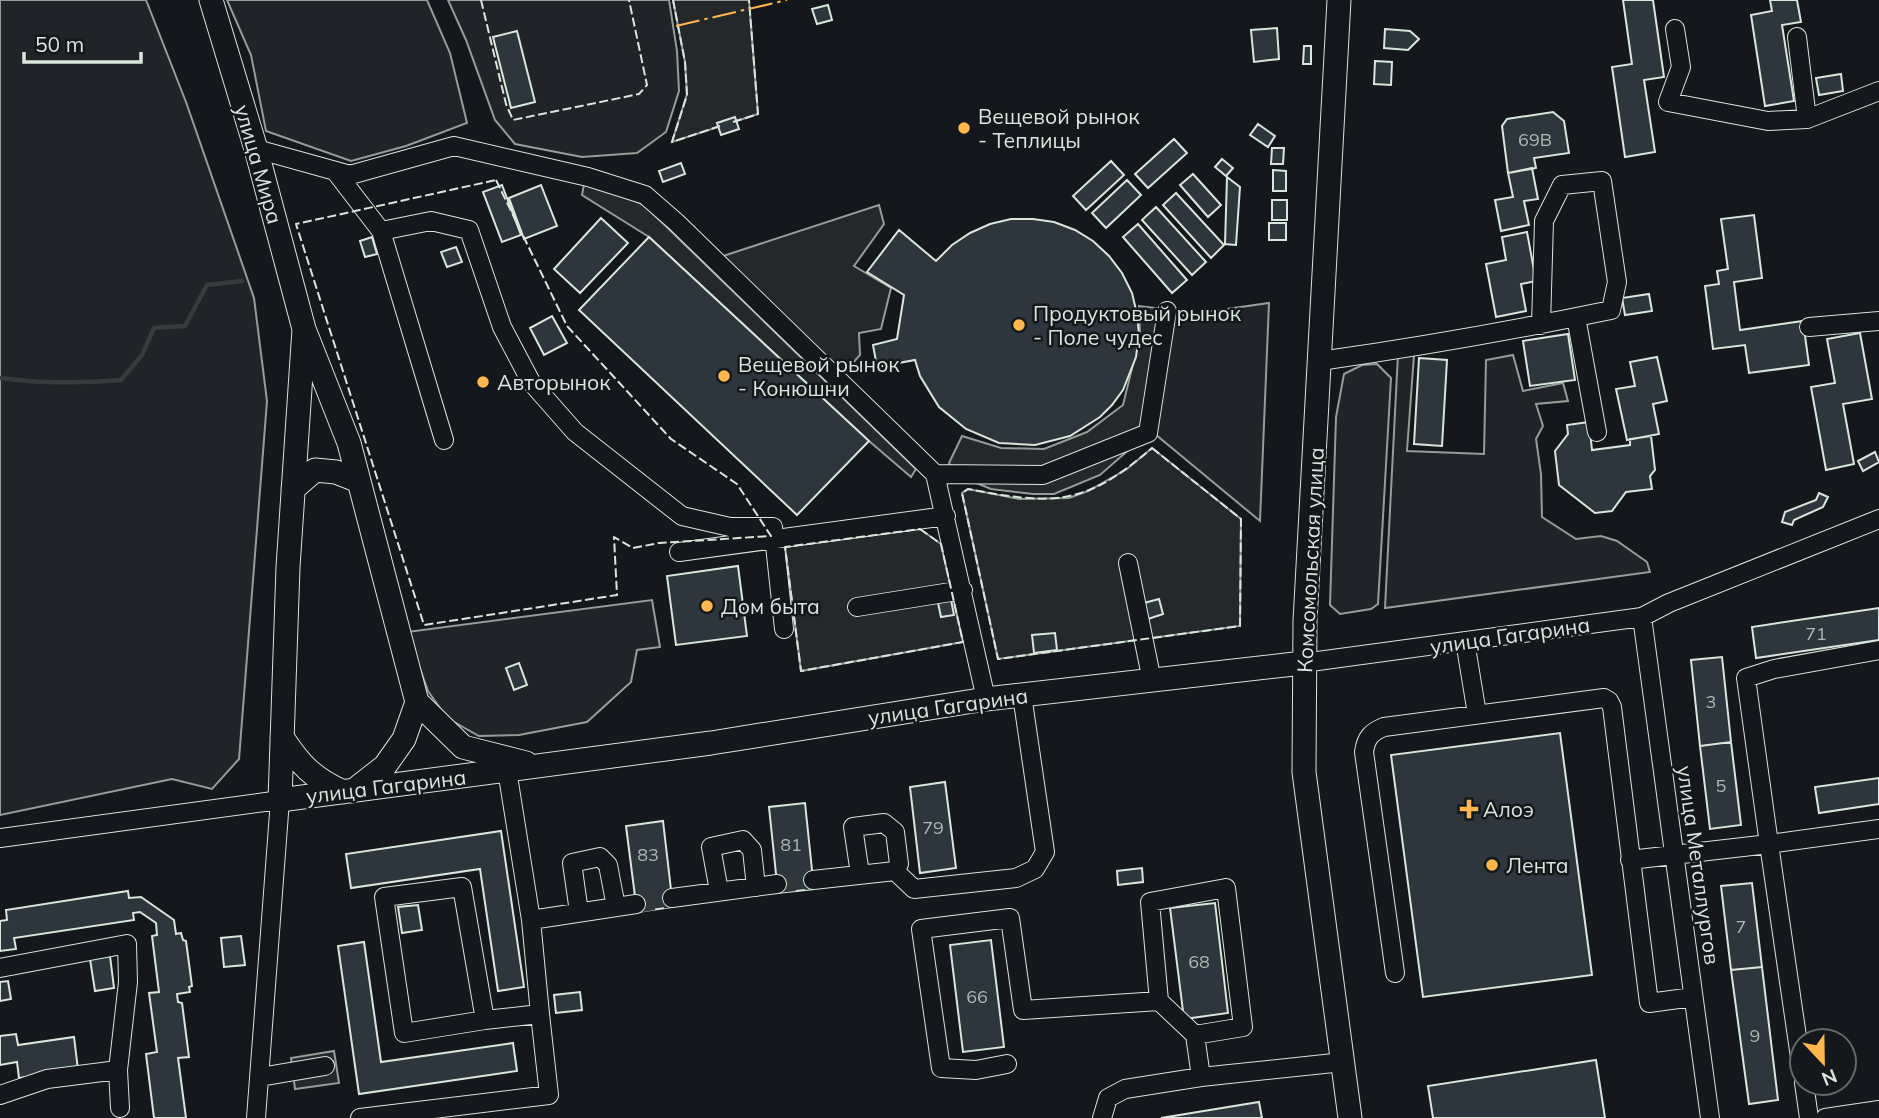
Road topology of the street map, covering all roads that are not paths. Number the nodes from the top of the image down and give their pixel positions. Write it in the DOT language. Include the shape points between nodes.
graph roads {
  1 [pos="211,0"];
  2 [pos="1339,0"];
  3 [pos="1675,29"];
  4 [pos="1797,37"];
  5 [pos="1879,91"];
  6 [pos="1807,119"];
  7 [pos="256,149"];
  8 [pos="335,171"];
  9 [pos="381,232"];
  10 [pos="1167,311"];
  11 [pos="1576,317"];
  12 [pos="1879,321"];
  13 [pos="1541,325"];
  14 [pos="1808,327"];
  15 [pos="304,329"];
  16 [pos="1320,361"];
  17 [pos="1597,432"];
  18 [pos="444,440"];
  19 [pos="935,474"];
  20 [pos="359,481"];
  21 [pos="293,489"];
  22 [pos="946,516"];
  23 [pos="1879,519"];
  24 [pos="775,539"];
  25 [pos="679,552"];
  26 [pos="1128,563"];
  27 [pos="963,590"];
  28 [pos="858,607"];
  29 [pos="1642,617"];
  30 [pos="784,629"];
  31 [pos="1465,641"];
  32 [pos="1879,650"];
  33 [pos="1303,663"];
  34 [pos="1153,681"];
  35 [pos="1023,695"];
  36 [pos="986,699"];
  37 [pos="417,702"];
  38 [pos="1476,715"];
  39 [pos="282,737"];
  40 [pos="536,765"];
  41 [pos="507,770"];
  42 [pos="348,792"];
  43 [pos="280,800"];
  44 [pos="1879,829"];
  45 [pos="0,838"];
  46 [pos="1769,844"];
  47 [pos="1675,856"];
  48 [pos="1630,860"];
  49 [pos="895,871"];
  50 [pos="860,874"];
  51 [pos="813,880"];
  52 [pos="777,884"];
  53 [pos="756,887"];
  54 [pos="719,891"];
  55 [pos="672,898"];
  56 [pos="636,904"];
  57 [pos="616,907"];
  58 [pos="579,912"];
  59 [pos="531,920"];
  60 [pos="0,968"];
  61 [pos="1395,974"];
  62 [pos="1693,997"];
  63 [pos="1160,1001"];
  64 [pos="540,1014"];
  65 [pos="485,1020"];
  66 [pos="1796,1027"];
  67 [pos="1195,1035"];
  68 [pos="1343,1062"];
  69 [pos="1007,1064"];
  70 [pos="325,1066"];
  71 [pos="118,1070"];
  72 [pos="260,1077"];
  73 [pos="1201,1077"];
  74 [pos="0,1096"];
  75 [pos="1806,1097"];
  76 [pos="120,1108"];
  77 [pos="1879,1110"];
  78 [pos="256,1118"];
  79 [pos="360,1118"];
  80 [pos="1102,1118"];
  81 [pos="1350,1118"];
  82 [pos="1710,1118"];
  83 [pos="1809,1118"];
  84 [pos="1825,1118"];
  1 -- 7 [label="main road, улица Мира"];
  2 -- 16 [label="main road, Комсомольская улица"];
  3 -- 6 [label="street" via="1681,66 1668,102 1768,121"];
  4 -- 6 [label="street"];
  5 -- 6 [label="street"];
  7 -- 8 [label="street"];
  7 -- 15 [label="main road, улица Мира"];
  8 -- 9 [label="street"];
  8 -- 19 [label="street" via="350,175 454,146 645,195"];
  9 -- 18 [label="street"];
  9 -- 24 [label="street" via="431,221 470,230 502,327 531,382 575,432 682,516 730,527 773,527"];
  10 -- 19 [label="street" via="1148,433 1043,475"];
  11 -- 13 [label="street"];
  11 -- 13 [label="street" via="1611,310 1617,282 1602,181 1562,185 1545,221"];
  11 -- 17 [label="street"];
  12 -- 14 [label="street"];
  13 -- 16 [label="street"];
  15 -- 20 [label="main road" via="349,443"];
  15 -- 21 [label="main road"];
  16 -- 33 [label="main road, Комсомольская улица"];
  19 -- 22 [label="street"];
  20 -- 21 [label="main road" via="315,470"];
  20 -- 37 [label="main road"];
  21 -- 39 [label="main road"];
  22 -- 24 [label="street"];
  22 -- 27 [label="street"];
  23 -- 29 [label="street, улица Гагарина"];
  24 -- 25 [label="street"];
  24 -- 30 [label="street"];
  26 -- 34 [label="street"];
  27 -- 28 [label="street"];
  27 -- 36 [label="street"];
  29 -- 31 [label="street, улица Гагарина"];
  29 -- 47 [label="street, улица Металлургов"];
  31 -- 33 [label="street, улица Гагарина"];
  31 -- 38 [label="street"];
  32 -- 46 [label="street" via="1774,668 1746,678"];
  33 -- 34 [label="main road, улица Гагарина"];
  33 -- 68 [label="main road, Комсомольская улица" via="1304,772"];
  34 -- 35 [label="main road, улица Гагарина"];
  35 -- 36 [label="main road, улица Гагарина"];
  35 -- 49 [label="street" via="1045,852 1035,869 1016,877 914,889"];
  36 -- 40 [label="main road, улица Гагарина" via="711,743"];
  37 -- 40 [label="main road" via="463,747"];
  37 -- 42 [label="main road" via="404,739 384,766"];
  38 -- 48 [label="street" via="1604,698 1609,701"];
  38 -- 61 [label="street" via="1384,727 1366,740"];
  39 -- 42 [label="main road" via="299,763 321,782"];
  39 -- 43 [label="main road"];
  40 -- 41 [label="main road, улица Гагарина"];
  41 -- 42 [label="main road, улица Гагарина"];
  41 -- 59 [label="street"];
  42 -- 43 [label="main road, улица Гагарина"];
  43 -- 45 [label="street, улица Гагарина"];
  43 -- 72 [label="street"];
  44 -- 46 [label="street"];
  46 -- 47 [label="street"];
  46 -- 66 [label="street"];
  47 -- 48 [label="street"];
  47 -- 62 [label="street, улица Металлургов"];
  48 -- 62 [label="street" via="1649,1003"];
  49 -- 50 [label="street"];
  49 -- 50 [label="street" via="899,864 895,832 884,823 853,827"];
  50 -- 51 [label="street"];
  52 -- 53 [label="street"];
  53 -- 54 [label="street"];
  53 -- 54 [label="street" via="752,850 743,840 711,847"];
  54 -- 55 [label="street"];
  56 -- 57 [label="street"];
  57 -- 58 [label="street"];
  57 -- 58 [label="street" via="608,865 600,857 572,863"];
  58 -- 59 [label="street"];
  59 -- 64 [label="street"];
  60 -- 71 [label="street" via="127,944 128,982"];
  62 -- 82 [label="street, улица Металлургов"];
  63 -- 67 [label="street"];
  63 -- 67 [label="street" via="1150,902 1226,888 1243,1027"];
  63 -- 69 [label="street" via="1023,1010 1010,918 921,929 941,1068 976,1070"];
  64 -- 65 [label="street"];
  64 -- 79 [label="street" via="549,1095"];
  65 -- 65 [label="street" via="462,887 384,897 404,1033"];
  67 -- 73 [label="street"];
  68 -- 73 [label="street"];
  68 -- 81 [label="main road, Комсомольская улица"];
  70 -- 72 [label="street"];
  71 -- 74 [label="street" via="47,1079"];
  71 -- 76 [label="street"];
  72 -- 78 [label="street"];
  73 -- 80 [label="street" via="1125,1090 1108,1098"];
  75 -- 83 [label="street"];
  77 -- 84 [label="street"];
}
